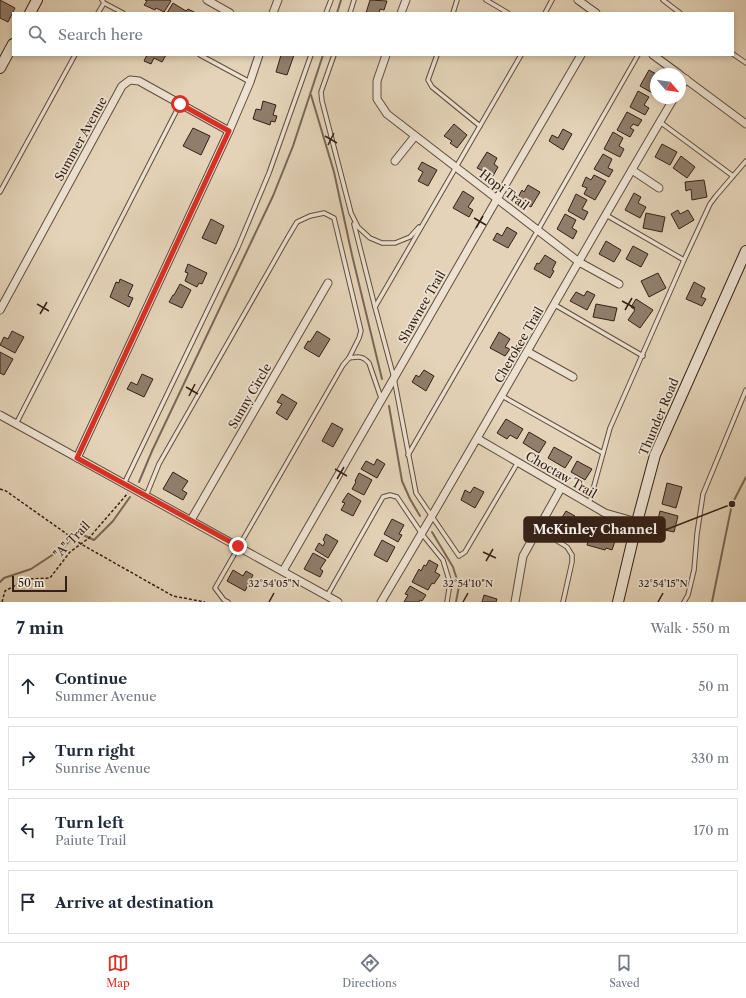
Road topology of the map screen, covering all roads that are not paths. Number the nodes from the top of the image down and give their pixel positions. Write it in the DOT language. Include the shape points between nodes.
graph roads {
  1 [pos="37,0"];
  2 [pos="207,0"];
  3 [pos="278,0"];
  4 [pos="331,0"];
  5 [pos="354,0"];
  6 [pos="406,0"];
  7 [pos="457,0"];
  8 [pos="486,0"];
  9 [pos="552,0"];
  10 [pos="578,0"];
  11 [pos="663,0"];
  12 [pos="103,1"];
  13 [pos="31,12"];
  14 [pos="98,12"];
  15 [pos="120,12"];
  16 [pos="228,12"];
  17 [pos="274,12"];
  18 [pos="326,12"];
  19 [pos="350,12"];
  20 [pos="401,12"];
  21 [pos="453,12"];
  22 [pos="506,12"];
  23 [pos="546,12"];
  24 [pos="595,12"];
  25 [pos="679,12"];
  26 [pos="12,46"];
  27 [pos="734,55"];
  28 [pos="74,56"];
  29 [pos="202,56"];
  30 [pos="259,56"];
  31 [pos="311,56"];
  32 [pos="334,56"];
  33 [pos="386,56"];
  34 [pos="437,56"];
  35 [pos="520,56"];
  36 [pos="580,56"];
  37 [pos="637,56"];
  38 [pos="654,56"];
  39 [pos="746,63"];
  40 [pos="0,68"];
  41 [pos="671,68"];
  42 [pos="686,79"];
  43 [pos="250,82"];
  44 [pos="180,104"];
  45 [pos="670,104"];
  46 [pos="660,122"];
  47 [pos="746,124"];
  48 [pos="480,126"];
  49 [pos="229,131"];
  50 [pos="415,136"];
  51 [pos="395,161"];
  52 [pos="746,161"];
  53 [pos="456,168"];
  54 [pos="632,170"];
  55 [pos="733,176"];
  56 [pos="660,188"];
  57 [pos="0,192"];
  58 [pos="497,199"];
  59 [pos="351,213"];
  60 [pos="606,215"];
  61 [pos="424,222"];
  62 [pos="538,230"];
  63 [pos="745,258"];
  64 [pos="684,260"];
  65 [pos="579,262"];
  66 [pos="328,283"];
  67 [pos="619,284"];
  68 [pos="555,305"];
  69 [pos="375,307"];
  70 [pos="0,310"];
  71 [pos="528,352"];
  72 [pos="643,356"];
  73 [pos="349,358"];
  74 [pos="573,377"];
  75 [pos="394,378"];
  76 [pos="746,390"];
  77 [pos="502,396"];
  78 [pos="382,399"];
  79 [pos="0,415"];
  80 [pos="16,424"];
  81 [pos="478,439"];
  82 [pos="603,453"];
  83 [pos="408,455"];
  84 [pos="77,458"];
  85 [pos="518,462"];
  86 [pos="124,484"];
  87 [pos="561,488"];
  88 [pos="146,496"];
  89 [pos="589,504"];
  90 [pos="432,516"];
  91 [pos="191,520"];
  92 [pos="637,522"];
  93 [pos="538,529"];
  94 [pos="422,534"];
  95 [pos="238,546"];
  96 [pos="283,571"];
  97 [pos="327,596"];
  98 [pos="228,602"];
  99 [pos="338,602"];
  100 [pos="381,602"];
  101 [pos="447,602"];
  102 [pos="515,602"];
  103 [pos="563,602"];
  104 [pos="618,602"];
  105 [pos="684,602"];
  1 -- 13 [label="street"];
  2 -- 16 [label="street"];
  3 -- 17 [label="street"];
  4 -- 18 [label="lane"];
  5 -- 19 [label="lane"];
  6 -- 20 [label="street"];
  7 -- 21 [label="lane"];
  8 -- 22 [label="lane"];
  9 -- 23 [label="lane"];
  10 -- 24 [label="street"];
  11 -- 25 [label="lane"];
  12 -- 14 [label="lane"];
  12 -- 15 [label="lane"];
  26 -- 40 [label="street"];
  27 -- 39 [label="lane"];
  28 -- 57 [label="lane"];
  29 -- 43 [label="lane"];
  30 -- 43 [label="street"];
  31 -- 86 [label="lane" via="270,174 238,248"];
  32 -- 59 [label="lane" via="321,92"];
  33 -- 50 [label="street, Hopi Trail" via="377,81 377,99 387,114"];
  34 -- 48 [label="lane" via="428,80 432,87"];
  35 -- 48 [label="lane"];
  36 -- 58 [label="street, Shawnee Trail"];
  37 -- 62 [label="lane"];
  38 -- 41 [label="street"];
  42 -- 47 [label="street"];
  43 -- 49 [label="street"];
  44 -- 49 [label="street, Summer Avenue"];
  44 -- 70 [label="street, Summer Avenue" via="139,81 130,80 122,86"];
  44 -- 80 [label="lane"];
  45 -- 46 [label="street, Cherokee Trail"];
  46 -- 54 [label="street, Cherokee Trail"];
  46 -- 55 [label="lane"];
  48 -- 53 [label="lane"];
  49 -- 84 [label="street"];
  50 -- 51 [label="street"];
  50 -- 53 [label="street, Hopi Trail"];
  52 -- 55 [label="lane"];
  53 -- 58 [label="street, Hopi Trail"];
  53 -- 61 [label="lane"];
  54 -- 56 [label="street"];
  54 -- 60 [label="street, Cherokee Trail"];
  55 -- 64 [label="lane" via="710,204"];
  58 -- 62 [label="street, Hopi Trail"];
  58 -- 75 [label="street, Shawnee Trail"];
  59 -- 61 [label="lane" via="358,227 370,238 382,243 395,243 410,237"];
  59 -- 69 [label="lane"];
  60 -- 64 [label="lane"];
  60 -- 65 [label="street, Cherokee Trail"];
  61 -- 69 [label="lane"];
  62 -- 65 [label="street, Hopi Trail"];
  62 -- 83 [label="lane"];
  63 -- 92 [label="street, Thunder Road" via="655,455"];
  64 -- 72 [label="lane"];
  65 -- 67 [label="street, Hopi Trail"];
  65 -- 68 [label="street, Cherokee Trail"];
  66 -- 91 [label="street, Sunny Circle"];
  68 -- 71 [label="street, Cherokee Trail"];
  68 -- 72 [label="lane"];
  69 -- 75 [label="lane"];
  71 -- 74 [label="street"];
  71 -- 77 [label="street, Cherokee Trail"];
  72 -- 82 [label="lane" via="610,428"];
  73 -- 78 [label="lane" via="364,358"];
  73 -- 88 [label="lane" via="361,331 334,218 324,213 310,216 297,222 288,237 159,464"];
  73 -- 95 [label="lane"];
  75 -- 78 [label="street, Shawnee Trail"];
  75 -- 83 [label="lane"];
  76 -- 105 [label="lane" via="703,494 694,570"];
  77 -- 81 [label="street, Cherokee Trail"];
  77 -- 82 [label="lane"];
  78 -- 96 [label="street, Shawnee Trail"];
  79 -- 80 [label="street"];
  80 -- 84 [label="street"];
  81 -- 85 [label="street, Choctaw Trail"];
  81 -- 90 [label="street, Cherokee Trail"];
  82 -- 89 [label="lane"];
  83 -- 90 [label="lane" via="416,493"];
  84 -- 86 [label="street"];
  85 -- 87 [label="street, Choctaw Trail"];
  85 -- 90 [label="lane" via="465,552 459,556"];
  86 -- 88 [label="street"];
  87 -- 89 [label="street, Choctaw Trail"];
  87 -- 93 [label="street"];
  88 -- 91 [label="street"];
  89 -- 92 [label="street, Choctaw Trail" via="605,513"];
  90 -- 94 [label="street, Cherokee Trail"];
  91 -- 95 [label="street"];
  92 -- 104 [label="street, Thunder Road"];
  93 -- 102 [label="street" via="523,556"];
  93 -- 103 [label="lane" via="567,547 572,555"];
  94 -- 97 [label="lane" via="397,497 390,495 383,498"];
  94 -- 100 [label="street, Cherokee Trail"];
  94 -- 101 [label="lane" via="443,560 450,583"];
  95 -- 96 [label="street"];
  95 -- 98 [label="lane" via="215,588"];
  96 -- 97 [label="street"];
  97 -- 99 [label="street"];
}
